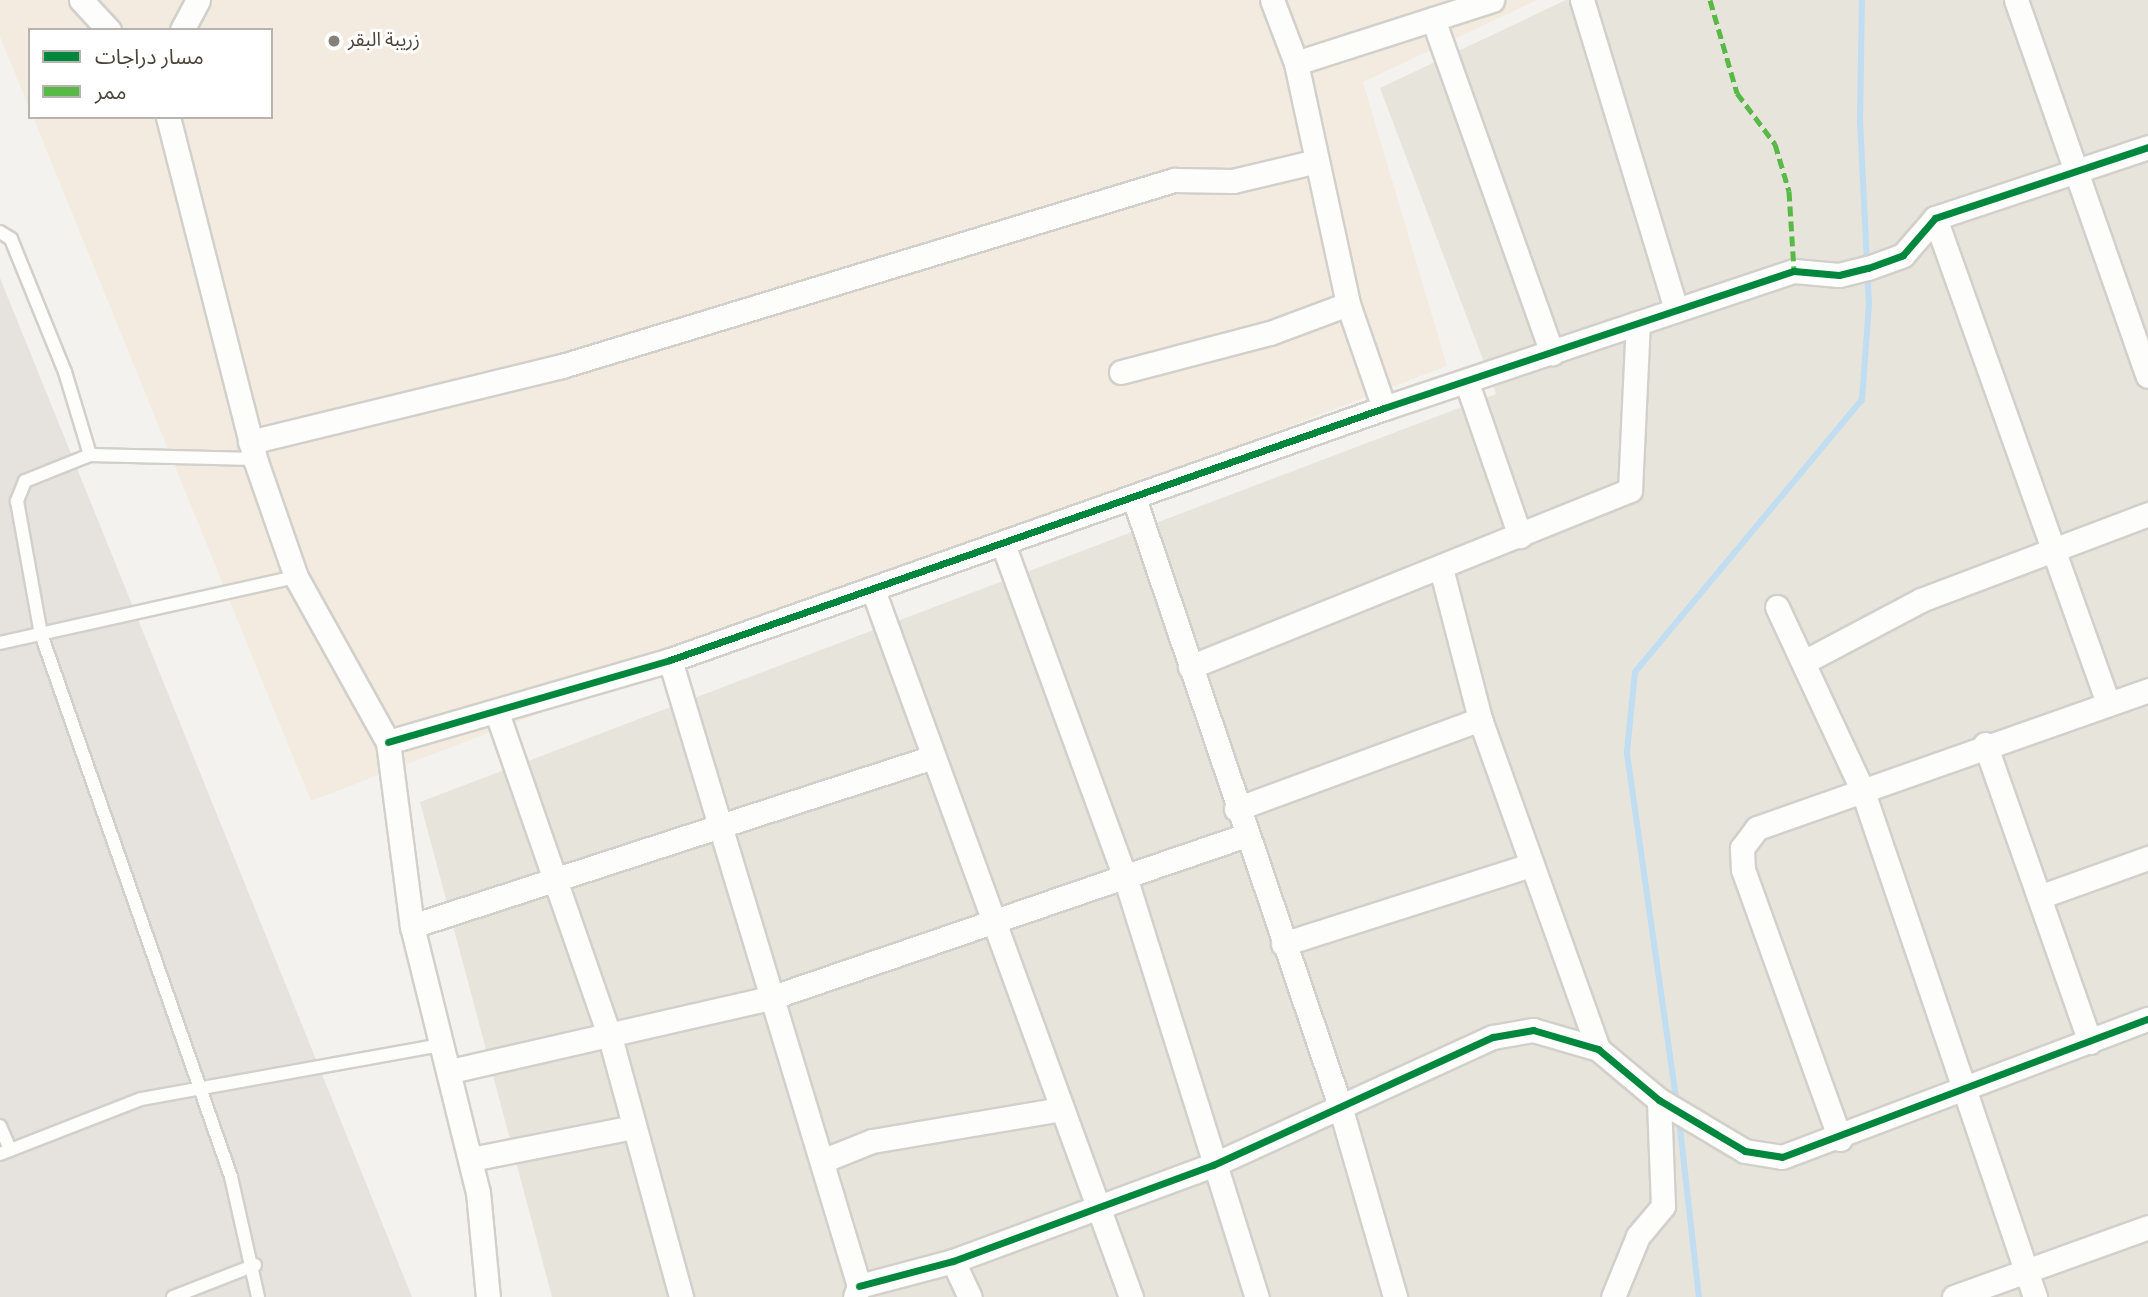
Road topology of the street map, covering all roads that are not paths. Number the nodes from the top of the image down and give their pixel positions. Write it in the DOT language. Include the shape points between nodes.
graph roads {
  1 [pos="81,0"];
  2 [pos="198,0"];
  3 [pos="1272,0"];
  4 [pos="1492,0"];
  5 [pos="1582,0"];
  6 [pos="2024,2"];
  7 [pos="1433,19"];
  8 [pos="107,28"];
  9 [pos="183,28"];
  10 [pos="1296,63"];
  11 [pos="169,119"];
  12 [pos="2148,147"];
  13 [pos="1313,162"];
  14 [pos="2078,172"];
  15 [pos="1935,218"];
  16 [pos="0,232"];
  17 [pos="1348,304"];
  18 [pos="1676,310"];
  19 [pos="1638,323"];
  20 [pos="1552,353"];
  21 [pos="1121,372"];
  22 [pos="2148,376"];
  23 [pos="1467,383"];
  24 [pos="1384,408"];
  25 [pos="252,451"];
  26 [pos="90,455"];
  27 [pos="1135,498"];
  28 [pos="2148,514"];
  29 [pos="1520,536"];
  30 [pos="1003,544"];
  31 [pos="2057,547"];
  32 [pos="1441,568"];
  33 [pos="296,577"];
  34 [pos="873,590"];
  35 [pos="1777,607"];
  36 [pos="41,634"];
  37 [pos="0,643"];
  38 [pos="670,660"];
  39 [pos="1804,662"];
  40 [pos="1190,667"];
  41 [pos="2148,690"];
  42 [pos="2108,703"];
  43 [pos="497,713"];
  44 [pos="1480,719"];
  45 [pos="388,742"];
  46 [pos="1985,744"];
  47 [pos="933,757"];
  48 [pos="1862,789"];
  49 [pos="1236,808"];
  50 [pos="722,825"];
  51 [pos="1246,835"];
  52 [pos="2148,858"];
  53 [pos="1530,865"];
  54 [pos="557,879"];
  55 [pos="1126,880"];
  56 [pos="2039,897"];
  57 [pos="993,919"];
  58 [pos="412,926"];
  59 [pos="1283,944"];
  60 [pos="773,997"];
  61 [pos="2148,1019"];
  62 [pos="610,1037"];
  63 [pos="2090,1042"];
  64 [pos="441,1045"];
  65 [pos="1598,1049"];
  66 [pos="451,1071"];
  67 [pos="198,1089"];
  68 [pos="1964,1091"];
  69 [pos="1659,1100"];
  70 [pos="1340,1106"];
  71 [pos="1062,1109"];
  72 [pos="0,1126"];
  73 [pos="632,1127"];
  74 [pos="1840,1139"];
  75 [pos="5,1152"];
  76 [pos="471,1159"];
  77 [pos="822,1161"];
  78 [pos="1213,1165"];
  79 [pos="1098,1208"];
  80 [pos="2148,1227"];
  81 [pos="953,1261"];
  82 [pos="255,1265"];
  83 [pos="2024,1268"];
  84 [pos="857,1292"];
  85 [pos="173,1297"];
  86 [pos="258,1297"];
  87 [pos="488,1297"];
  88 [pos="681,1297"];
  89 [pos="970,1297"];
  90 [pos="1130,1297"];
  91 [pos="1257,1297"];
  92 [pos="1395,1297"];
  93 [pos="1613,1297"];
  94 [pos="1954,1297"];
  95 [pos="2035,1297"];
  1 -- 8 [label="street"];
  2 -- 9 [label="street"];
  3 -- 10 [label="street"];
  4 -- 7 [label="street"];
  5 -- 18 [label="street"];
  6 -- 14 [label="street"];
  7 -- 10 [label="street"];
  7 -- 20 [label="street"];
  10 -- 13 [label="street"];
  11 -- 25 [label="street"];
  12 -- 14 [label="street"];
  13 -- 17 [label="street"];
  13 -- 25 [label="street" via="1233,181 1174,180 562,366"];
  14 -- 15 [label="street"];
  14 -- 22 [label="street"];
  15 -- 18 [label="street" via="1903,255 1868,268 1839,275 1794,271"];
  15 -- 31 [label="street"];
  16 -- 26 [label="lane" via="10,239 60,360"];
  17 -- 21 [label="street" via="1270,333"];
  17 -- 24 [label="street"];
  18 -- 19 [label="street"];
  19 -- 20 [label="street"];
  19 -- 29 [label="street" via="1630,490"];
  20 -- 23 [label="street"];
  23 -- 24 [label="street"];
  23 -- 29 [label="street"];
  24 -- 27 [label="street"];
  25 -- 26 [label="lane"];
  25 -- 33 [label="street"];
  26 -- 36 [label="lane" via="18,488"];
  27 -- 30 [label="street"];
  27 -- 40 [label="street"];
  28 -- 31 [label="street"];
  29 -- 32 [label="street"];
  30 -- 34 [label="street"];
  30 -- 55 [label="street"];
  31 -- 39 [label="street" via="1921,600"];
  31 -- 42 [label="street"];
  32 -- 40 [label="street"];
  32 -- 44 [label="street"];
  33 -- 36 [label="lane"];
  33 -- 45 [label="street"];
  34 -- 38 [label="street"];
  34 -- 47 [label="street"];
  35 -- 39 [label="street"];
  36 -- 37 [label="lane"];
  36 -- 67 [label="lane"];
  38 -- 43 [label="street"];
  38 -- 50 [label="street"];
  39 -- 48 [label="street"];
  40 -- 49 [label="street"];
  41 -- 42 [label="street"];
  42 -- 46 [label="street"];
  43 -- 45 [label="street"];
  43 -- 54 [label="street"];
  44 -- 49 [label="street"];
  44 -- 53 [label="street"];
  45 -- 58 [label="street"];
  46 -- 48 [label="street"];
  46 -- 56 [label="street"];
  47 -- 50 [label="street"];
  47 -- 57 [label="street"];
  48 -- 68 [label="street"];
  48 -- 74 [label="street" via="1756,828 1742,848 1743,870"];
  49 -- 51 [label="street"];
  50 -- 54 [label="street"];
  50 -- 60 [label="street"];
  51 -- 55 [label="street"];
  51 -- 59 [label="street"];
  52 -- 56 [label="street"];
  53 -- 59 [label="street"];
  53 -- 65 [label="street" via="1570,958"];
  54 -- 58 [label="street"];
  54 -- 62 [label="street"];
  55 -- 57 [label="street"];
  55 -- 78 [label="street"];
  56 -- 63 [label="street"];
  57 -- 60 [label="street"];
  57 -- 71 [label="street"];
  58 -- 64 [label="street"];
  59 -- 70 [label="street"];
  60 -- 62 [label="street"];
  60 -- 77 [label="street"];
  61 -- 63 [label="street"];
  62 -- 66 [label="street"];
  62 -- 73 [label="street"];
  63 -- 68 [label="street"];
  64 -- 66 [label="street"];
  64 -- 67 [label="lane"];
  65 -- 69 [label="street"];
  65 -- 70 [label="street" via="1533,1030 1493,1037"];
  66 -- 76 [label="street"];
  67 -- 75 [label="lane" via="141,1099"];
  67 -- 82 [label="lane"];
  68 -- 74 [label="street"];
  68 -- 83 [label="street"];
  69 -- 74 [label="street" via="1745,1151 1782,1157"];
  69 -- 93 [label="street" via="1663,1206 1638,1236"];
  70 -- 78 [label="street"];
  70 -- 92 [label="street"];
  71 -- 77 [label="street" via="872,1141"];
  71 -- 79 [label="street"];
  72 -- 75 [label="lane"];
  73 -- 76 [label="street"];
  73 -- 88 [label="street"];
  76 -- 87 [label="street"];
  77 -- 84 [label="street"];
  78 -- 79 [label="street"];
  78 -- 91 [label="street"];
  79 -- 81 [label="street"];
  79 -- 90 [label="street"];
  80 -- 83 [label="street"];
  81 -- 84 [label="street"];
  81 -- 89 [label="street"];
  82 -- 85 [label="lane"];
  82 -- 86 [label="lane"];
  83 -- 94 [label="street"];
  83 -- 95 [label="street"];
}
